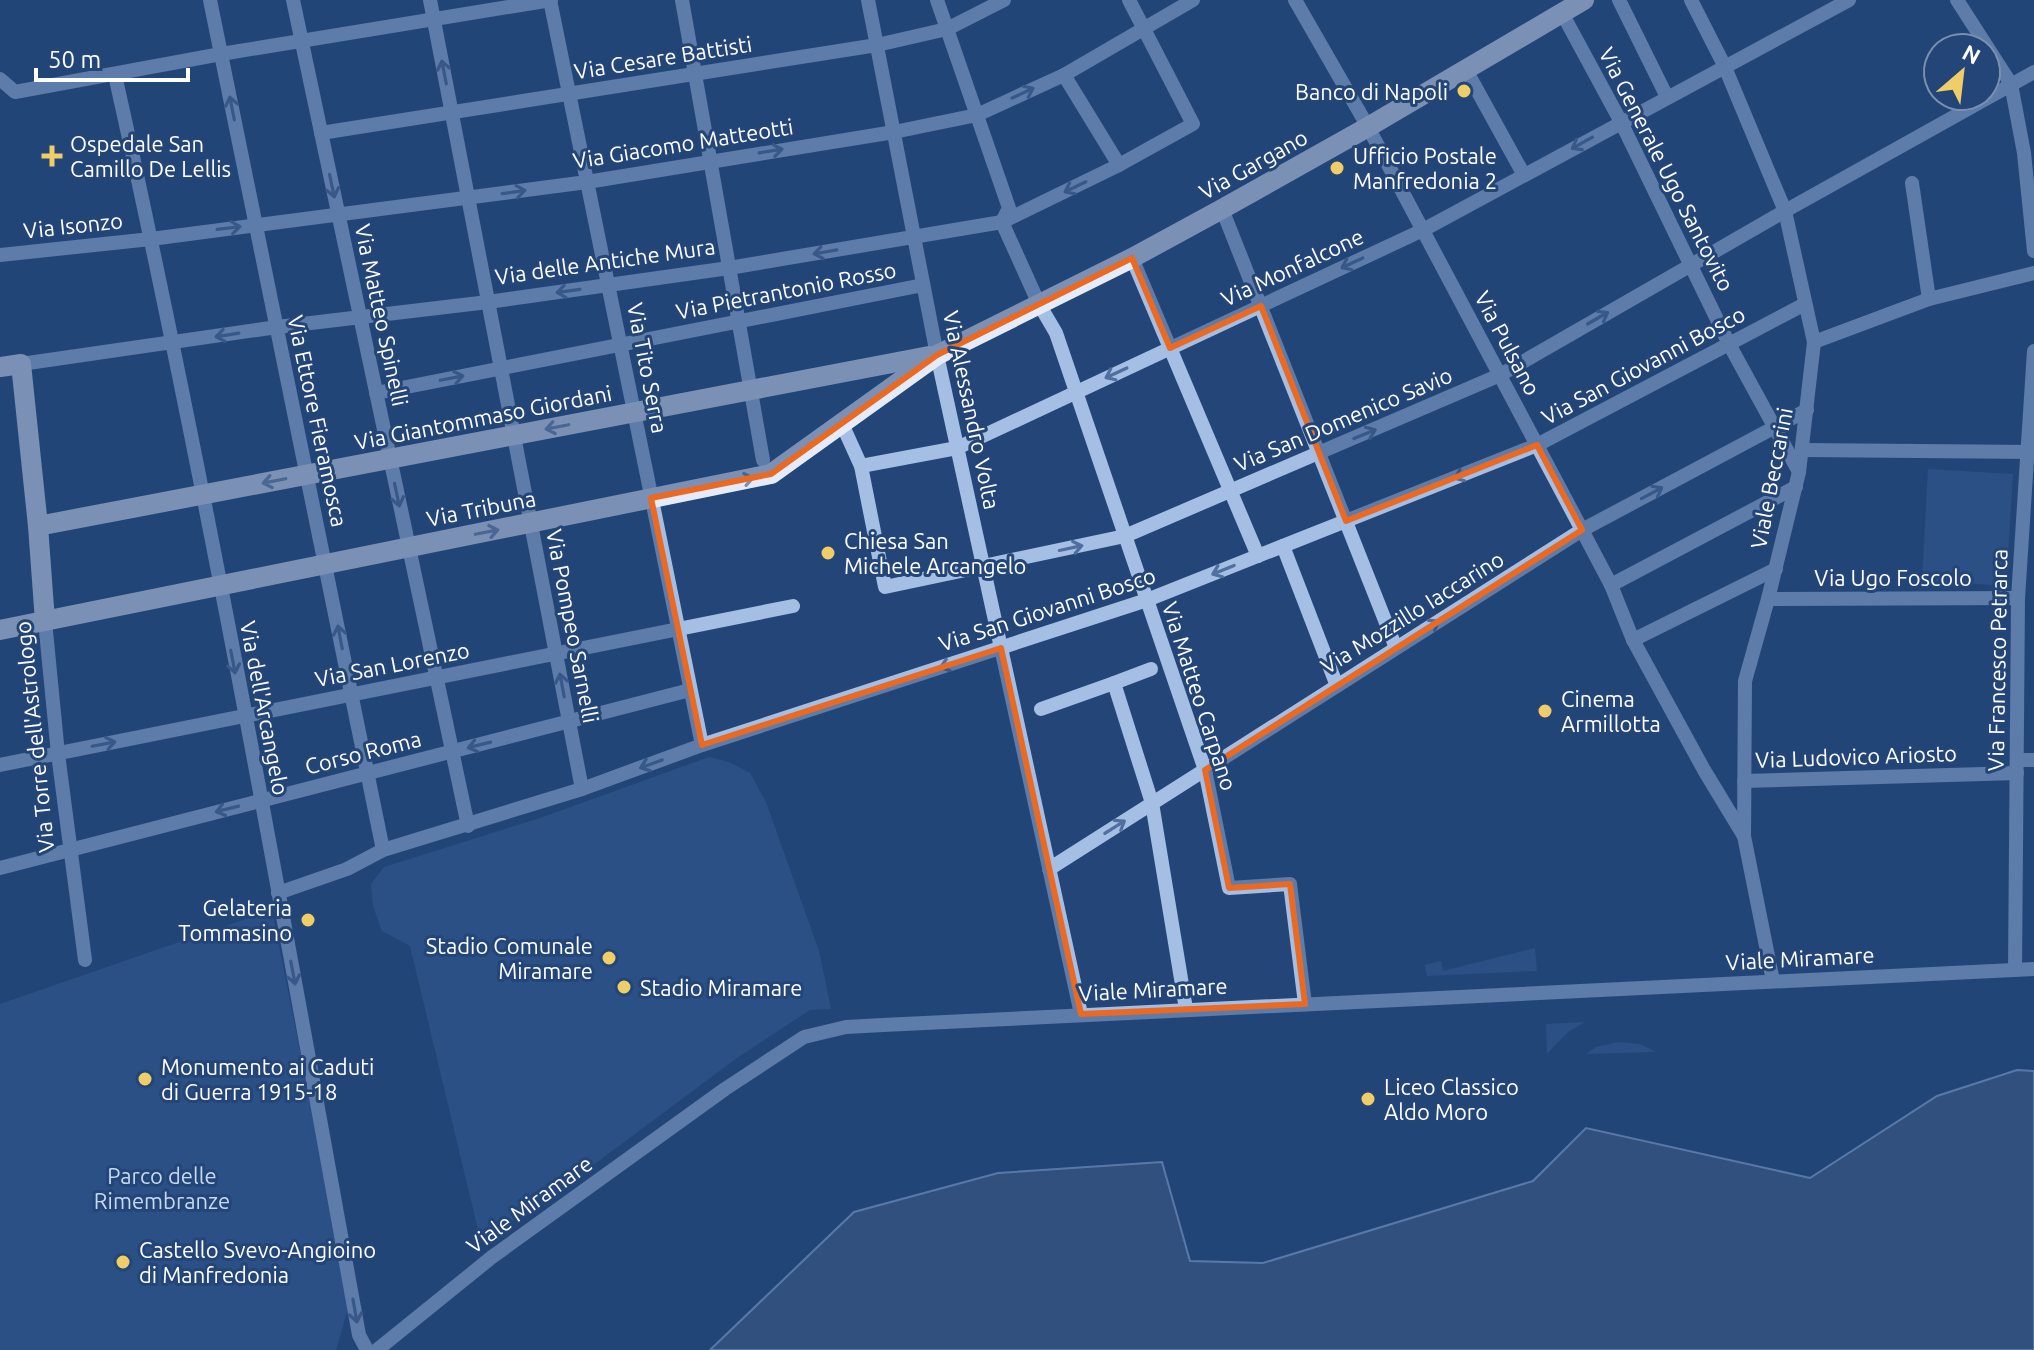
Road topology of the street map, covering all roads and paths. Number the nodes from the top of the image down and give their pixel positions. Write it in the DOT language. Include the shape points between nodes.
graph roads {
  1 [pos="210,0"];
  2 [pos="293,0"];
  3 [pos="430,0"];
  4 [pos="550,0"];
  5 [pos="682,0"];
  6 [pos="868,0"];
  7 [pos="937,0"];
  8 [pos="1004,0"];
  9 [pos="1129,0"];
  10 [pos="1193,0"];
  11 [pos="1295,0"];
  12 [pos="1584,0"];
  13 [pos="1619,0"];
  14 [pos="1691,0"];
  15 [pos="1849,0"];
  16 [pos="1957,0"];
  17 [pos="1562,13"];
  18 [pos="434,18"];
  19 [pos="1143,28"];
  20 [pos="947,29"];
  21 [pos="301,41"];
  22 [pos="877,45"];
  23 [pos="221,54"];
  24 [pos="1724,65"];
  25 [pos="1466,70"];
  26 [pos="2034,72"];
  27 [pos="695,74"];
  28 [pos="115,75"];
  29 [pos="1064,75"];
  30 [pos="0,79"];
  31 [pos="2011,84"];
  32 [pos="569,95"];
  33 [pos="1667,97"];
  34 [pos="452,112"];
  35 [pos="977,115"];
  36 [pos="1621,122"];
  37 [pos="1368,127"];
  38 [pos="894,132"];
  39 [pos="321,133"];
  40 [pos="710,161"];
  41 [pos="1119,165"];
  42 [pos="1524,175"];
  43 [pos="587,182"];
  44 [pos="1912,183"];
  45 [pos="468,198"];
  46 [pos="1222,209"];
  47 [pos="1785,211"];
  48 [pos="338,214"];
  49 [pos="1002,222"];
  50 [pos="256,225"];
  51 [pos="1423,230"];
  52 [pos="914,237"];
  53 [pos="151,239"];
  54 [pos="2034,251"];
  55 [pos="0,255"];
  56 [pos="1132,258"];
  57 [pos="1692,264"];
  58 [pos="729,268"];
  59 [pos="2034,273"];
  60 [pos="923,285"];
  61 [pos="608,286"];
  62 [pos="1929,299"];
  63 [pos="488,302"];
  64 [pos="1039,304"];
  65 [pos="1805,304"];
  66 [pos="1261,306"];
  67 [pos="360,317"];
  68 [pos="739,322"];
  69 [pos="277,327"];
  70 [pos="1814,342"];
  71 [pos="172,343"];
  72 [pos="1729,344"];
  73 [pos="620,345"];
  74 [pos="1170,348"];
  75 [pos="2034,351"];
  76 [pos="937,355"];
  77 [pos="21,364"];
  78 [pos="0,367"];
  79 [pos="501,368"];
  80 [pos="1500,375"];
  81 [pos="751,390"];
  82 [pos="1076,392"];
  83 [pos="376,393"];
  84 [pos="1807,410"];
  85 [pos="634,412"];
  86 [pos="842,424"];
  87 [pos="1773,428"];
  88 [pos="514,435"];
  89 [pos="1537,445"];
  90 [pos="957,448"];
  91 [pos="1803,450"];
  92 [pos="2031,452"];
  93 [pos="1319,453"];
  94 [pos="390,459"];
  95 [pos="763,460"];
  96 [pos="861,466"];
  97 [pos="307,474"];
  98 [pos="1797,480"];
  99 [pos="1230,491"];
  100 [pos="201,495"];
  101 [pos="651,498"];
  102 [pos="1346,521"];
  103 [pos="531,523"];
  104 [pos="38,526"];
  105 [pos="1582,530"];
  106 [pos="1125,536"];
  107 [pos="1283,546"];
  108 [pos="409,547"];
  109 [pos="1258,556"];
  110 [pos="325,564"];
  111 [pos="983,567"];
  112 [pos="1776,569"];
  113 [pos="1611,585"];
  114 [pos="219,586"];
  115 [pos="2018,598"];
  116 [pos="1768,599"];
  117 [pos="1147,600"];
  118 [pos="793,606"];
  119 [pos="45,621"];
  120 [pos="678,629"];
  121 [pos="0,630"];
  122 [pos="1633,640"];
  123 [pos="1001,648"];
  124 [pos="1396,648"];
  125 [pos="556,654"];
  126 [pos="1151,669"];
  127 [pos="436,678"];
  128 [pos="1114,683"];
  129 [pos="1337,686"];
  130 [pos="690,690"];
  131 [pos="351,695"];
  132 [pos="1041,709"];
  133 [pos="244,716"];
  134 [pos="569,722"];
  135 [pos="702,745"];
  136 [pos="452,752"];
  137 [pos="58,754"];
  138 [pos="2034,760"];
  139 [pos="0,765"];
  140 [pos="2017,767"];
  141 [pos="1205,770"];
  142 [pos="368,774"];
  143 [pos="1744,781"];
  144 [pos="582,789"];
  145 [pos="260,801"];
  146 [pos="1152,803"];
  147 [pos="468,826"];
  148 [pos="1744,836"];
  149 [pos="70,850"];
  150 [pos="383,850"];
  151 [pos="0,868"];
  152 [pos="1049,869"];
  153 [pos="278,893"];
  154 [pos="85,960"];
  155 [pos="2034,969"];
  156 [pos="2015,970"];
  157 [pos="1773,981"];
  158 [pos="1305,1004"];
  159 [pos="1186,1009"];
  160 [pos="1081,1014"];
  161 [pos="367,1350"];
  162 [pos="377,1350"];
  1 -- 23 [label="street, Via Ettore Fieramosca"];
  2 -- 21 [label="street, Via Matteo Spinelli"];
  3 -- 18 [label="street, Via Pompeo Sarnelli"];
  4 -- 18 [label="street"];
  4 -- 32 [label="street, Via Tito Serra"];
  5 -- 27 [label="street"];
  6 -- 22 [label="street, Via Alessandro Volta"];
  7 -- 20 [label="street"];
  8 -- 20 [label="street, Via Cesare Battisti"];
  9 -- 19 [label="street"];
  10 -- 19 [label="street, Via Giacomo Matteotti"];
  11 -- 37 [label="street, Via Pulsano"];
  12 -- 17 [label="main road, Via Gargano"];
  13 -- 33 [label="street"];
  14 -- 24 [label="street, Viale Beccarini"];
  15 -- 24 [label="street, Via Monfalcone"];
  16 -- 31 [label="street"];
  17 -- 25 [label="main road, Via Gargano"];
  17 -- 36 [label="street, Via Generale Ugo Santovito"];
  18 -- 21 [label="street"];
  34 -- 18 [label="street, Via Pompeo Sarnelli, one-way"];
  19 -- 29 [label="street, Via Giacomo Matteotti"];
  19 -- 41 [label="street, Via delle Antiche Mura" via="1193,124"];
  20 -- 22 [label="street, Via Cesare Battisti"];
  20 -- 35 [label="street"];
  21 -- 23 [label="street"];
  21 -- 39 [label="street, Via Matteo Spinelli"];
  22 -- 27 [label="street, Via Cesare Battisti"];
  22 -- 38 [label="street, Via Alessandro Volta"];
  23 -- 28 [label="street"];
  50 -- 23 [label="street, Via Ettore Fieramosca, one-way"];
  24 -- 33 [label="street, Via Monfalcone"];
  24 -- 47 [label="street, Viale Beccarini"];
  25 -- 37 [label="main road, Via Gargano"];
  25 -- 42 [label="street"];
  26 -- 31 [label="street, Via San Domenico Savio"];
  27 -- 32 [label="street, Via Cesare Battisti"];
  27 -- 40 [label="street"];
  28 -- 30 [label="street" via="15,92"];
  28 -- 53 [label="street, Via dell'Arcangelo"];
  35 -- 29 [label="street, Via Giacomo Matteotti, one-way"];
  29 -- 41 [label="street"];
  31 -- 47 [label="street, Via San Domenico Savio"];
  31 -- 54 [label="street"];
  32 -- 34 [label="street, Via Cesare Battisti"];
  32 -- 43 [label="street, Via Tito Serra"];
  33 -- 36 [label="street, Via Monfalcone"];
  34 -- 39 [label="street, Via Cesare Battisti"];
  34 -- 45 [label="street, Via Pompeo Sarnelli"];
  35 -- 38 [label="street, Via Giacomo Matteotti"];
  35 -- 49 [label="street" via="1009,208"];
  36 -- 42 [label="street, Via Monfalcone, one-way"];
  36 -- 57 [label="street, Via Generale Ugo Santovito"];
  37 -- 46 [label="main road, Via Gargano"];
  37 -- 51 [label="street, Via Pulsano"];
  40 -- 38 [label="street, Via Giacomo Matteotti, one-way"];
  38 -- 52 [label="street, Via Alessandro Volta"];
  39 -- 48 [label="street, Via Matteo Spinelli, one-way"];
  40 -- 43 [label="street, Via Giacomo Matteotti"];
  40 -- 58 [label="street"];
  41 -- 49 [label="street, Via delle Antiche Mura, one-way"];
  42 -- 51 [label="street, Via Monfalcone"];
  45 -- 43 [label="street, Via Giacomo Matteotti, one-way"];
  43 -- 61 [label="street, Via Tito Serra"];
  44 -- 62 [label="street"];
  45 -- 48 [label="street, Via Giacomo Matteotti"];
  45 -- 63 [label="street, Via Pompeo Sarnelli"];
  46 -- 56 [label="main road, Via Gargano"];
  46 -- 66 [label="street"];
  47 -- 57 [label="street, Via San Domenico Savio"];
  47 -- 65 [label="street, Viale Beccarini"];
  48 -- 50 [label="street, Via Giacomo Matteotti"];
  48 -- 67 [label="street, Via Matteo Spinelli"];
  49 -- 52 [label="street, Via delle Antiche Mura"];
  49 -- 64 [label="street, Via Matteo Carpano"];
  53 -- 50 [label="street, Via Giacomo Matteotti, one-way"];
  50 -- 69 [label="street, Via Ettore Fieramosca"];
  51 -- 66 [label="street, Via Monfalcone, one-way"];
  51 -- 80 [label="street, Via Pulsano"];
  52 -- 58 [label="street, Via delle Antiche Mura, one-way"];
  52 -- 60 [label="street, Via Alessandro Volta"];
  53 -- 55 [label="street, Via Isonzo"];
  53 -- 71 [label="street, Via dell'Arcangelo"];
  56 -- 64 [label="main road, Via Gargano"];
  56 -- 74 [label="street"];
  57 -- 72 [label="street, Via Generale Ugo Santovito"];
  80 -- 57 [label="street, Via San Domenico Savio, one-way"];
  58 -- 61 [label="street, Via delle Antiche Mura"];
  58 -- 68 [label="street"];
  59 -- 62 [label="street"];
  60 -- 68 [label="street, Via Pietrantonio Rosso"];
  60 -- 76 [label="street, Via Alessandro Volta"];
  61 -- 63 [label="street, Via delle Antiche Mura, one-way"];
  61 -- 73 [label="street, Via Tito Serra"];
  62 -- 70 [label="street"];
  63 -- 67 [label="street, Via delle Antiche Mura"];
  63 -- 79 [label="street, Via Pompeo Sarnelli"];
  64 -- 76 [label="main road, Via Gargano"];
  64 -- 82 [label="street, Via Matteo Carpano" via="1056,333"];
  65 -- 70 [label="street, Viale Beccarini"];
  65 -- 72 [label="street, Via San Giovanni Bosco"];
  66 -- 74 [label="street, Via Monfalcone"];
  66 -- 93 [label="street"];
  67 -- 69 [label="street, Via delle Antiche Mura"];
  67 -- 83 [label="street, Via Matteo Spinelli"];
  68 -- 73 [label="street, Via Pietrantonio Rosso"];
  68 -- 81 [label="street"];
  69 -- 71 [label="street, Via delle Antiche Mura, one-way"];
  69 -- 97 [label="street, Via Ettore Fieramosca"];
  70 -- 84 [label="street, Viale Beccarini"];
  71 -- 77 [label="street, Via delle Antiche Mura"];
  71 -- 100 [label="street, Via dell'Arcangelo"];
  72 -- 87 [label="street, Via Generale Ugo Santovito"];
  72 -- 89 [label="street, Via San Giovanni Bosco"];
  73 -- 79 [label="street, Via Pietrantonio Rosso"];
  73 -- 85 [label="street, Via Tito Serra"];
  74 -- 82 [label="street, Via Monfalcone, one-way"];
  74 -- 99 [label="street"];
  75 -- 92 [label="street, Via Francesco Petrarca"];
  76 -- 81 [label="main road, Via Giantommaso Giordani"];
  76 -- 86 [label="main road, Via Tribuna"];
  76 -- 90 [label="street, Via Alessandro Volta"];
  77 -- 78 [label="main road, Via delle Antiche Mura"];
  77 -- 104 [label="main road, Via Torre dell'Astrologo"];
  83 -- 79 [label="street, Via Pietrantonio Rosso, one-way"];
  79 -- 88 [label="street, Via Pompeo Sarnelli"];
  80 -- 89 [label="street, Via Pulsano"];
  93 -- 80 [label="street, Via San Domenico Savio, one-way"];
  81 -- 85 [label="main road, Via Giantommaso Giordani"];
  81 -- 95 [label="street"];
  82 -- 90 [label="street, Via Monfalcone"];
  82 -- 106 [label="street, Via Matteo Carpano"];
  83 -- 94 [label="street, Via Matteo Spinelli"];
  84 -- 87 [label="street, Via Mozzillo Iaccarino"];
  84 -- 91 [label="street, Viale Beccarini"];
  85 -- 88 [label="main road, Via Giantommaso Giordani, one-way"];
  85 -- 101 [label="street, Via Tito Serra"];
  86 -- 96 [label="street"];
  101 -- 86 [label="main road, Via Tribuna, one-way" via="771,474"];
  87 -- 98 [label="street, Via Generale Ugo Santovito"];
  105 -- 87 [label="street, Via Mozzillo Iaccarino, one-way"];
  88 -- 94 [label="main road, Via Giantommaso Giordani"];
  88 -- 103 [label="street, Via Pompeo Sarnelli"];
  89 -- 102 [label="street, Via San Giovanni Bosco, one-way"];
  89 -- 105 [label="street, Via Pulsano"];
  90 -- 96 [label="street, Via Monfalcone"];
  90 -- 111 [label="street, Via Alessandro Volta"];
  91 -- 92 [label="street"];
  91 -- 98 [label="street, Viale Beccarini"];
  92 -- 115 [label="street, Via Francesco Petrarca"];
  93 -- 99 [label="street, Via San Domenico Savio"];
  93 -- 102 [label="street"];
  94 -- 97 [label="main road, Via Giantommaso Giordani"];
  94 -- 108 [label="street, Via Matteo Spinelli, one-way"];
  96 -- 111 [label="street, Via San Domenico Savio" via="885,587"];
  97 -- 100 [label="main road, Via Giantommaso Giordani, one-way"];
  97 -- 110 [label="street, Via Ettore Fieramosca"];
  98 -- 112 [label="street, Viale Beccarini"];
  98 -- 113 [label="street"];
  99 -- 106 [label="street, Via San Domenico Savio"];
  99 -- 109 [label="street"];
  100 -- 104 [label="main road, Via Giantommaso Giordani"];
  100 -- 114 [label="street, Via dell'Arcangelo"];
  101 -- 103 [label="main road, Via Tribuna"];
  101 -- 120 [label="street, Via Tito Serra"];
  102 -- 107 [label="street, Via San Giovanni Bosco"];
  102 -- 124 [label="street"];
  108 -- 103 [label="main road, Via Tribuna, one-way"];
  103 -- 125 [label="street, Via Pompeo Sarnelli"];
  104 -- 119 [label="main road, Via Torre dell'Astrologo"];
  105 -- 113 [label="street, Via Pulsano"];
  124 -- 105 [label="street, Via Mozzillo Iaccarino, one-way"];
  111 -- 106 [label="street, Via San Domenico Savio, one-way"];
  106 -- 117 [label="street, Via Matteo Carpano"];
  107 -- 109 [label="street, Via San Giovanni Bosco"];
  107 -- 129 [label="street"];
  108 -- 110 [label="main road, Via Tribuna"];
  108 -- 127 [label="street, Via Matteo Spinelli"];
  109 -- 117 [label="street, Via San Giovanni Bosco, one-way"];
  110 -- 114 [label="main road, Via Tribuna"];
  131 -- 110 [label="street, Via Ettore Fieramosca, one-way"];
  111 -- 123 [label="street, Via Alessandro Volta"];
  112 -- 116 [label="street, Viale Beccarini"];
  112 -- 122 [label="street"];
  113 -- 122 [label="street, Via Pulsano"];
  114 -- 119 [label="main road, Via Tribuna"];
  114 -- 133 [label="street, Via dell'Arcangelo, one-way"];
  115 -- 116 [label="street, Via Ugo Foscolo"];
  115 -- 140 [label="street, Via Francesco Petrarca"];
  116 -- 143 [label="street, Viale Beccarini" via="1745,681"];
  117 -- 123 [label="street, Via San Giovanni Bosco"];
  117 -- 141 [label="street, Via Matteo Carpano"];
  118 -- 120 [label="street, Via San Lorenzo"];
  119 -- 121 [label="main road, Via Tribuna"];
  119 -- 137 [label="street, Via Torre dell'Astrologo"];
  120 -- 125 [label="street, Via San Lorenzo"];
  120 -- 130 [label="street, Via Tito Serra"];
  122 -- 148 [label="street, Via Pulsano"];
  123 -- 135 [label="street, Via San Giovanni Bosco, one-way"];
  123 -- 152 [label="street, Via Alessandro Volta"];
  124 -- 129 [label="street, Via Mozzillo Iaccarino"];
  125 -- 127 [label="street, Via San Lorenzo"];
  134 -- 125 [label="street, Via Pompeo Sarnelli, one-way"];
  126 -- 128 [label="street"];
  127 -- 131 [label="street, Via San Lorenzo"];
  127 -- 136 [label="street, Via Matteo Spinelli"];
  128 -- 132 [label="street"];
  128 -- 146 [label="street"];
  129 -- 141 [label="street, Via Mozzillo Iaccarino"];
  130 -- 134 [label="street, Corso Roma"];
  130 -- 135 [label="street, Via Tito Serra"];
  131 -- 133 [label="street, Via San Lorenzo"];
  131 -- 142 [label="street, Via Ettore Fieramosca"];
  137 -- 133 [label="street, Via San Lorenzo, one-way"];
  133 -- 145 [label="street, Via dell'Arcangelo"];
  134 -- 136 [label="street, Corso Roma, one-way"];
  134 -- 144 [label="street, Via Pompeo Sarnelli"];
  135 -- 144 [label="street, Via San Giovanni Bosco, one-way"];
  136 -- 142 [label="street, Corso Roma"];
  136 -- 147 [label="street, Via Matteo Spinelli"];
  137 -- 139 [label="street, Via San Lorenzo"];
  137 -- 149 [label="street, Via Torre dell'Astrologo"];
  138 -- 140 [label="street, Via Ludovico Ariosto"];
  140 -- 143 [label="street, Via Ludovico Ariosto"];
  140 -- 156 [label="street, Via Francesco Petrarca"];
  141 -- 146 [label="street, Via Mozzillo Iaccarino"];
  141 -- 158 [label="street, Via Matteo Carpano" via="1229,888 1290,884"];
  142 -- 145 [label="street, Corso Roma"];
  142 -- 150 [label="street, Via Ettore Fieramosca"];
  143 -- 148 [label="street, Viale Beccarini"];
  144 -- 147 [label="street, Via San Giovanni Bosco"];
  145 -- 149 [label="street, Corso Roma, one-way"];
  145 -- 153 [label="street, Via dell'Arcangelo"];
  152 -- 146 [label="street, Via Mozzillo Iaccarino, one-way"];
  146 -- 159 [label="street"];
  147 -- 150 [label="street, Via San Giovanni Bosco"];
  148 -- 157 [label="street, Viale Beccarini"];
  149 -- 151 [label="street, Corso Roma"];
  149 -- 154 [label="street, Via Torre dell'Astrologo"];
  150 -- 153 [label="street, Via San Giovanni Bosco"];
  152 -- 160 [label="street, Via Alessandro Volta"];
  153 -- 161 [label="street, Via dell'Arcangelo, one-way" via="359,1335"];
  155 -- 156 [label="street, Viale Miramare"];
  156 -- 157 [label="street, Viale Miramare"];
  157 -- 158 [label="street, Viale Miramare"];
  158 -- 159 [label="street, Viale Miramare"];
  159 -- 160 [label="street, Viale Miramare"];
  160 -- 162 [label="street, Viale Miramare" via="846,1027 804,1037 492,1257"];
}
